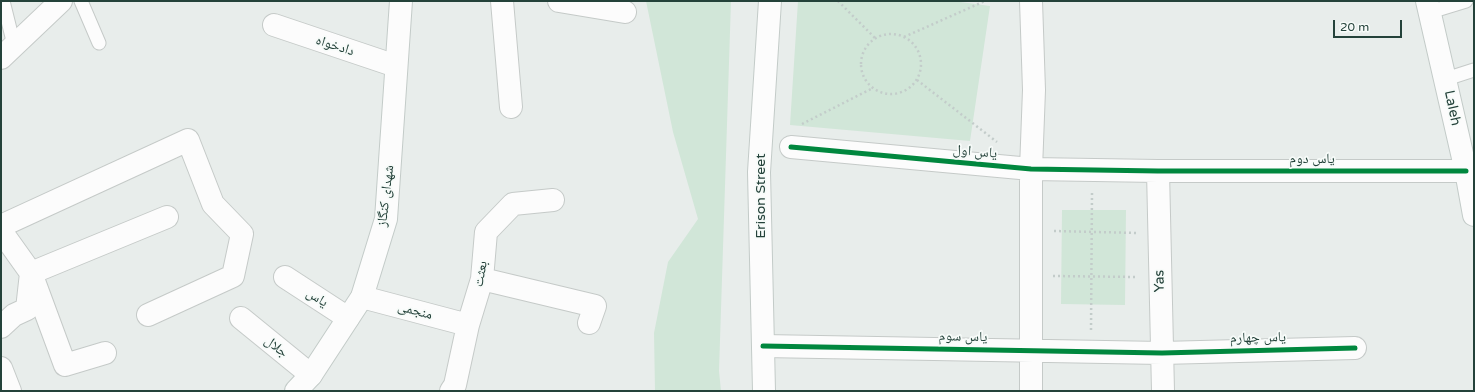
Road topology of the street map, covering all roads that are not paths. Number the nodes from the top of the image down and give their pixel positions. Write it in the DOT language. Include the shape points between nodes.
graph roads {
  1 [pos="3,1"];
  2 [pos="61,1"];
  3 [pos="81,1"];
  4 [pos="401,1"];
  5 [pos="502,1"];
  6 [pos="559,1"];
  7 [pos="770,1"];
  8 [pos="1030,1"];
  9 [pos="1466,1"];
  10 [pos="1428,7"];
  11 [pos="625,12"];
  12 [pos="274,25"];
  13 [pos="99,43"];
  14 [pos="7,51"];
  15 [pos="396,66"];
  16 [pos="1474,70"];
  17 [pos="1446,79"];
  18 [pos="511,108"];
  19 [pos="793,137"];
  20 [pos="1031,169"];
  21 [pos="1158,171"];
  22 [pos="1466,171"];
  23 [pos="552,200"];
  24 [pos="1474,215"];
  25 [pos="167,217"];
  26 [pos="1,226"];
  27 [pos="1,231"];
  28 [pos="31,273"];
  29 [pos="285,277"];
  30 [pos="482,279"];
  31 [pos="362,297"];
  32 [pos="148,315"];
  33 [pos="241,318"];
  34 [pos="348,318"];
  35 [pos="589,323"];
  36 [pos="468,325"];
  37 [pos="1,327"];
  38 [pos="763,346"];
  39 [pos="1355,348"];
  40 [pos="1031,351"];
  41 [pos="105,353"];
  42 [pos="1162,353"];
  43 [pos="1,368"];
  44 [pos="311,375"];
  45 [pos="10,391"];
  46 [pos="296,391"];
  47 [pos="451,391"];
  48 [pos="764,391"];
  49 [pos="1031,391"];
  50 [pos="1163,391"];
  1 -- 14 [label="lane"];
  2 -- 14 [label="street"];
  3 -- 13 [label="lane"];
  4 -- 15 [label="street, شهدای کنگاز"];
  5 -- 18 [label="street"];
  6 -- 11 [label="street"];
  7 -- 38 [label="street, Erison Street" via="759,172"];
  8 -- 20 [label="street" via="1034,90"];
  9 -- 10 [label="lane"];
  10 -- 17 [label="street, Laleh"];
  12 -- 15 [label="street, دادخواه"];
  15 -- 31 [label="street, شهدای کنگاز" via="386,219"];
  16 -- 17 [label="lane"];
  17 -- 22 [label="street, Laleh"];
  19 -- 20 [label="street, یاس اول"];
  20 -- 21 [label="street, یاس اول"];
  20 -- 40 [label="street"];
  21 -- 22 [label="street, یاس دوم"];
  21 -- 42 [label="street, Yas"];
  22 -- 24 [label="street, Laleh"];
  23 -- 30 [label="street, بعثت" via="513,204 486,232"];
  25 -- 28 [label="street"];
  26 -- 32 [label="street" via="188,140 213,204 242,234 233,276"];
  27 -- 28 [label="street"];
  28 -- 37 [label="street" via="27,308 14,315"];
  28 -- 41 [label="street" via="65,365"];
  29 -- 34 [label="street, یاس"];
  30 -- 35 [label="street" via="595,306"];
  30 -- 36 [label="street, بعثت"];
  31 -- 34 [label="street, شهدای کنگاز"];
  31 -- 36 [label="street, منجمی"];
  33 -- 44 [label="street, جلال"];
  34 -- 44 [label="street, شهدای کنگاز"];
  36 -- 47 [label="street, بعثت" via="456,385"];
  38 -- 40 [label="street, یاس سوم"];
  38 -- 48 [label="street, Erison Street"];
  39 -- 42 [label="street, یاس چهارم"];
  40 -- 42 [label="street, یاس سوم"];
  40 -- 49 [label="street"];
  42 -- 50 [label="street, Yas"];
  43 -- 45 [label="street"];
  44 -- 46 [label="street, شهدای کنگاز"];
}
